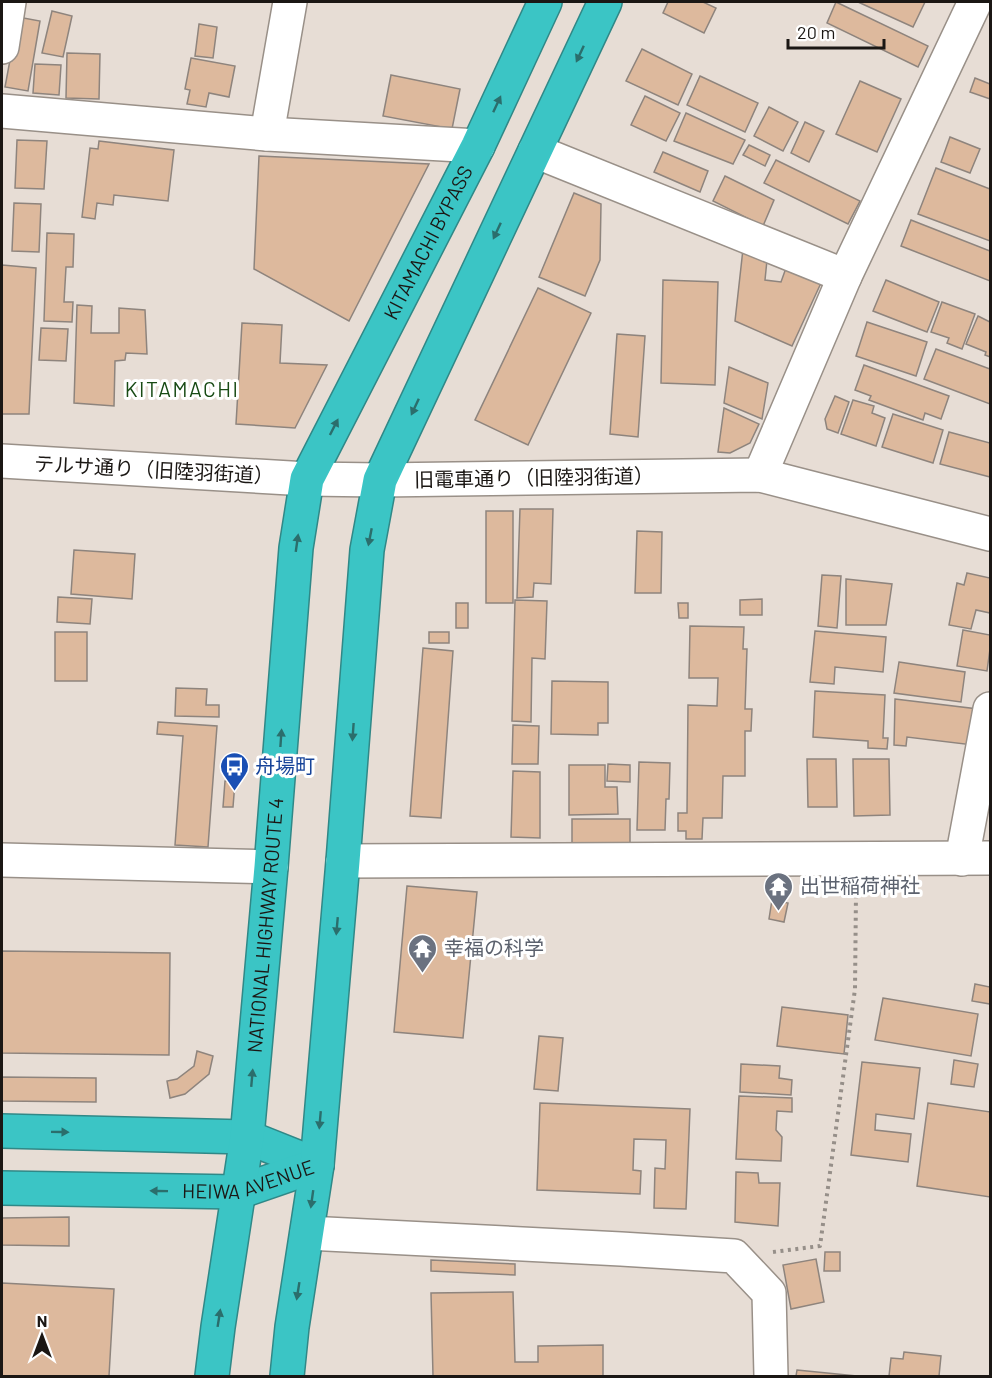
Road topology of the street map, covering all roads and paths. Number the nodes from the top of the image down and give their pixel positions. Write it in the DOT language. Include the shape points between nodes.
graph roads {
  1 [pos="9,2"];
  2 [pos="290,2"];
  3 [pos="545,2"];
  4 [pos="605,2"];
  5 [pos="975,2"];
  6 [pos="2,47"];
  7 [pos="2,111"];
  8 [pos="267,134"];
  9 [pos="478,146"];
  10 [pos="535,151"];
  11 [pos="845,276"];
  12 [pos="2,462"];
  13 [pos="760,475"];
  14 [pos="307,480"];
  15 [pos="381,480"];
  16 [pos="990,534"];
  17 [pos="990,709"];
  18 [pos="976,858"];
  19 [pos="856,859"];
  20 [pos="2,860"];
  21 [pos="343,861"];
  22 [pos="271,867"];
  23 [pos="2,1131"];
  24 [pos="247,1137"];
  25 [pos="317,1165"];
  26 [pos="2,1188"];
  27 [pos="239,1192"];
  28 [pos="307,1233"];
  29 [pos="734,1256"];
  30 [pos="212,1377"];
  31 [pos="287,1377"];
  32 [pos="771,1377"];
  1 -- 6 [label="street"];
  2 -- 8 [label="street"];
  9 -- 3 [label="highway, KITAMACHI BYPASS, one-way"];
  4 -- 10 [label="highway, one-way"];
  5 -- 11 [label="street"];
  7 -- 8 [label="street"];
  8 -- 9 [label="street"];
  14 -- 9 [label="highway, KITAMACHI BYPASS, one-way"];
  10 -- 11 [label="street"];
  10 -- 15 [label="highway, one-way"];
  11 -- 13 [label="street"];
  12 -- 14 [label="street, テルサ通り（旧陸羽街道）"];
  13 -- 15 [label="street, 旧電車通り（旧陸羽街道）"];
  13 -- 16 [label="street, 旧電車通り（旧陸羽街道）"];
  14 -- 15 [label="street, 旧電車通り（旧陸羽街道）"];
  22 -- 14 [label="highway, NATIONAL HIGHWAY ROUTE 4, one-way" via="296,548"];
  15 -- 21 [label="highway, one-way" via="367,550"];
  17 -- 18 [label="street"];
  18 -- 19 [label="street"];
  19 -- 21 [label="street"];
  19 -- 29 [label="path" via="855,990 820,1246"];
  20 -- 22 [label="street"];
  21 -- 25 [label="highway, one-way"];
  24 -- 22 [label="highway, NATIONAL HIGHWAY ROUTE 4, one-way"];
  23 -- 24 [label="highway, HEIWA AVENUE, one-way"];
  24 -- 25 [label="highway, HEIWA AVENUE"];
  24 -- 27 [label="highway, NATIONAL HIGHWAY ROUTE 4"];
  25 -- 27 [label="highway, HEIWA AVENUE"];
  25 -- 28 [label="highway, one-way"];
  27 -- 26 [label="highway, HEIWA AVENUE, one-way"];
  30 -- 27 [label="highway, NATIONAL HIGHWAY ROUTE 4, one-way"];
  28 -- 29 [label="street"];
  28 -- 31 [label="highway, one-way"];
  29 -- 32 [label="street" via="770,1293"];
}
